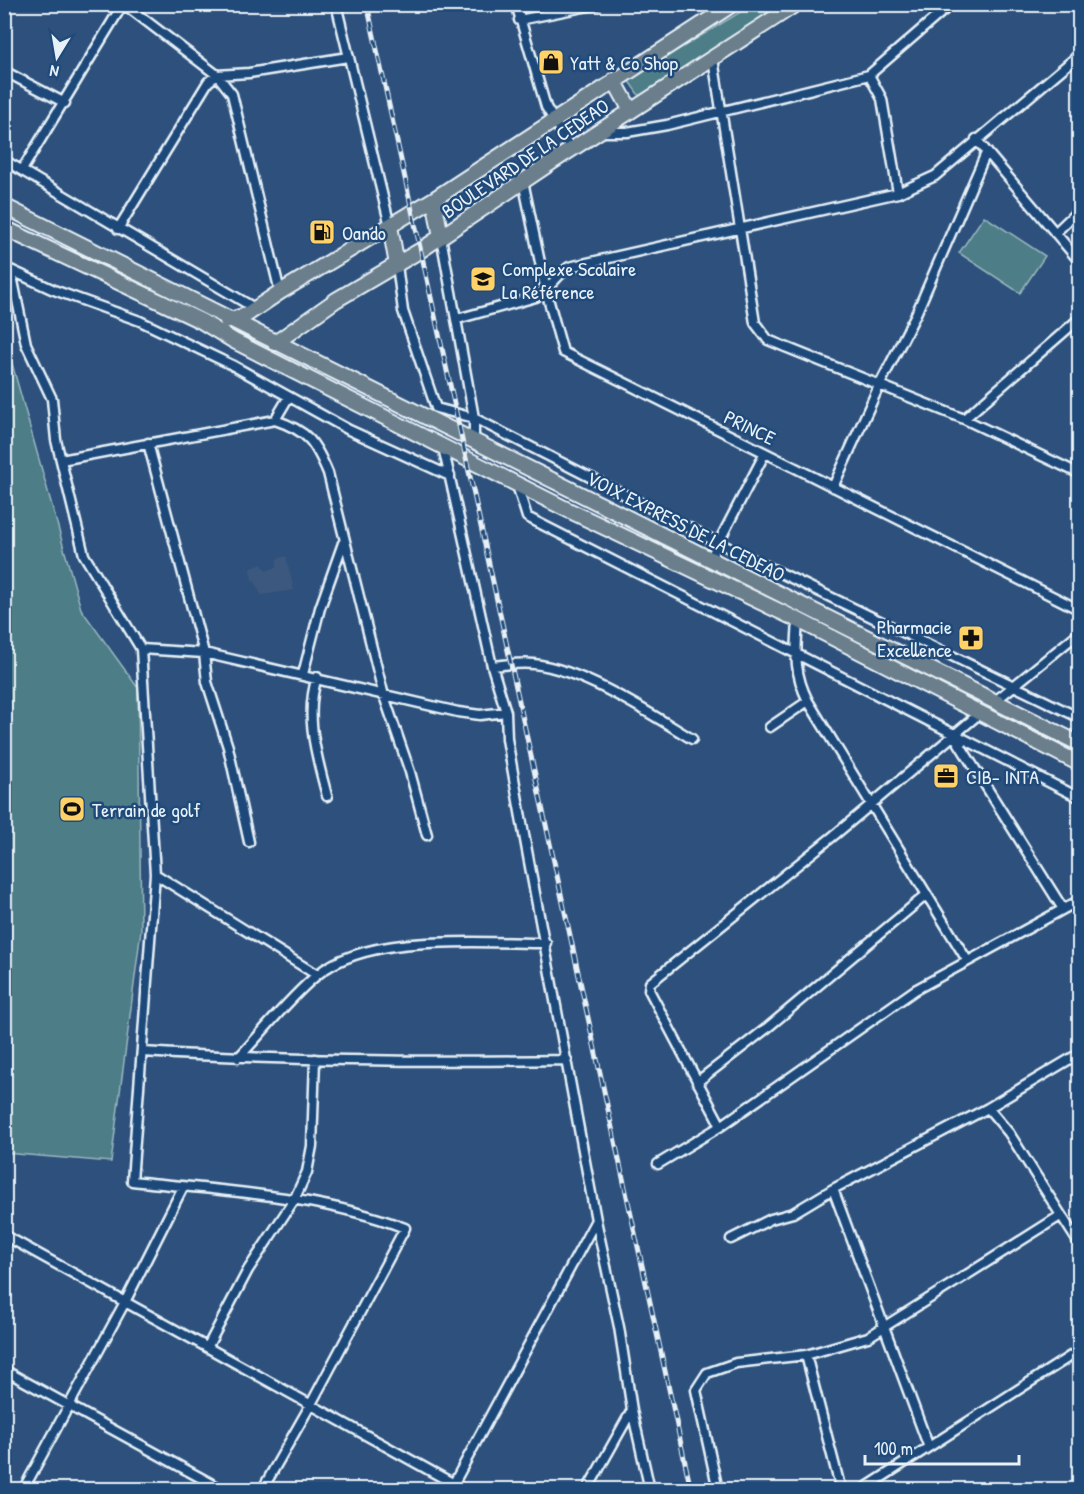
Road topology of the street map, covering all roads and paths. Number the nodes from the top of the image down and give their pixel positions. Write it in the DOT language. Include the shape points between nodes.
graph roads {
  1 [pos="124,4"];
  2 [pos="336,4"];
  3 [pos="516,4"];
  4 [pos="599,4"];
  5 [pos="733,4"];
  6 [pos="796,4"];
  7 [pos="951,4"];
  8 [pos="519,20"];
  9 [pos="1080,54"];
  10 [pos="348,57"];
  11 [pos="713,58"];
  12 [pos="4,71"];
  13 [pos="217,75"];
  14 [pos="869,75"];
  15 [pos="614,80"];
  16 [pos="65,103"];
  17 [pos="631,111"];
  18 [pos="722,113"];
  19 [pos="553,120"];
  20 [pos="598,132"];
  21 [pos="976,140"];
  22 [pos="571,149"];
  23 [pos="986,153"];
  24 [pos="4,160"];
  25 [pos="22,170"];
  26 [pos="523,181"];
  27 [pos="898,193"];
  28 [pos="434,199"];
  29 [pos="4,206"];
  30 [pos="1080,209"];
  31 [pos="390,226"];
  32 [pos="4,228"];
  33 [pos="740,228"];
  34 [pos="118,229"];
  35 [pos="1055,233"];
  36 [pos="441,237"];
  37 [pos="1080,262"];
  38 [pos="398,265"];
  39 [pos="8,269"];
  40 [pos="546,291"];
  41 [pos="280,292"];
  42 [pos="256,309"];
  43 [pos="1080,318"];
  44 [pos="457,319"];
  45 [pos="201,321"];
  46 [pos="232,321"];
  47 [pos="234,341"];
  48 [pos="275,343"];
  49 [pos="879,386"];
  50 [pos="288,398"];
  51 [pos="474,418"];
  52 [pos="964,419"];
  53 [pos="276,420"];
  54 [pos="474,442"];
  55 [pos="148,443"];
  56 [pos="443,446"];
  57 [pos="765,453"];
  58 [pos="61,460"];
  59 [pos="1080,474"];
  60 [pos="450,476"];
  61 [pos="517,484"];
  62 [pos="833,487"];
  63 [pos="343,542"];
  64 [pos="719,543"];
  65 [pos="710,560"];
  66 [pos="1080,609"];
  67 [pos="798,620"];
  68 [pos="1080,632"];
  69 [pos="141,649"];
  70 [pos="204,653"];
  71 [pos="796,655"];
  72 [pos="492,666"];
  73 [pos="303,674"];
  74 [pos="317,677"];
  75 [pos="1014,686"];
  76 [pos="384,696"];
  77 [pos="808,701"];
  78 [pos="994,702"];
  79 [pos="506,712"];
  80 [pos="979,714"];
  81 [pos="1080,718"];
  82 [pos="770,727"];
  83 [pos="954,736"];
  84 [pos="692,740"];
  85 [pos="1080,744"];
  86 [pos="1080,764"];
  87 [pos="327,796"];
  88 [pos="1080,798"];
  89 [pos="870,805"];
  90 [pos="427,835"];
  91 [pos="249,842"];
  92 [pos="154,874"];
  93 [pos="925,896"];
  94 [pos="1080,900"];
  95 [pos="1063,909"];
  96 [pos="546,943"];
  97 [pos="967,960"];
  98 [pos="317,975"];
  99 [pos="143,1052"];
  100 [pos="1080,1053"];
  101 [pos="238,1058"];
  102 [pos="315,1059"];
  103 [pos="567,1060"];
  104 [pos="697,1082"];
  105 [pos="988,1108"];
  106 [pos="721,1126"];
  107 [pos="658,1164"];
  108 [pos="183,1187"];
  109 [pos="833,1189"];
  110 [pos="294,1200"];
  111 [pos="1060,1216"];
  112 [pos="596,1220"];
  113 [pos="4,1235"];
  114 [pos="731,1239"];
  115 [pos="1080,1245"];
  116 [pos="125,1302"];
  117 [pos="886,1328"];
  118 [pos="208,1346"];
  119 [pos="1080,1350"];
  120 [pos="806,1355"];
  121 [pos="4,1370"];
  122 [pos="69,1403"];
  123 [pos="312,1404"];
  124 [pos="632,1410"];
  125 [pos="928,1445"];
  126 [pos="454,1483"];
  127 [pos="23,1489"];
  128 [pos="223,1490"];
  129 [pos="262,1490"];
  130 [pos="465,1490"];
  131 [pos="587,1490"];
  132 [pos="650,1490"];
  133 [pos="718,1490"];
  134 [pos="841,1490"];
  135 [pos="862,1490"];
  1 -- 13 [label="street"];
  1 -- 16 [label="street"];
  2 -- 10 [label="street"];
  3 -- 8 [label="street"];
  4 -- 8 [label="street"];
  5 -- 15 [label="main road, BOULEVARD DE LA CEDEAO"];
  6 -- 11 [label="main road, BOULEVARD DE LA CEDEAO"];
  7 -- 14 [label="street"];
  8 -- 19 [label="street"];
  9 -- 21 [label="street"];
  10 -- 13 [label="street"];
  10 -- 31 [label="street"];
  11 -- 17 [label="main road, BOULEVARD DE LA CEDEAO"];
  11 -- 18 [label="street"];
  12 -- 16 [label="street"];
  13 -- 34 [label="street" via="200,90"];
  13 -- 41 [label="street" via="232,94"];
  14 -- 18 [label="street"];
  14 -- 27 [label="street" via="882,99"];
  15 -- 17 [label="main road"];
  15 -- 19 [label="main road, BOULEVARD DE LA CEDEAO"];
  16 -- 25 [label="street"];
  17 -- 20 [label="main road, BOULEVARD DE LA CEDEAO"];
  18 -- 20 [label="street" via="627,132"];
  18 -- 33 [label="street"];
  19 -- 22 [label="street"];
  19 -- 28 [label="main road, BOULEVARD DE LA CEDEAO"];
  20 -- 22 [label="main road, BOULEVARD DE LA CEDEAO"];
  21 -- 23 [label="street"];
  21 -- 27 [label="street" via="935,176"];
  22 -- 26 [label="main road, BOULEVARD DE LA CEDEAO"];
  23 -- 35 [label="street"];
  23 -- 49 [label="street" via="916,314"];
  24 -- 25 [label="street"];
  25 -- 34 [label="street"];
  26 -- 36 [label="main road, BOULEVARD DE LA CEDEAO"];
  26 -- 40 [label="street, PRINCE"];
  27 -- 33 [label="street"];
  28 -- 31 [label="main road, BOULEVARD DE LA CEDEAO"];
  28 -- 36 [label="main road"];
  29 -- 46 [label="main road, VOIX EXPRESS DE LA CEDEAO"];
  30 -- 35 [label="street"];
  31 -- 38 [label="main road"];
  31 -- 41 [label="main road, BOULEVARD DE LA CEDEAO"];
  32 -- 45 [label="main road"];
  33 -- 40 [label="street" via="569,267 552,280"];
  33 -- 49 [label="street" via="759,332 768,340"];
  34 -- 42 [label="street"];
  35 -- 37 [label="street"];
  36 -- 38 [label="main road, BOULEVARD DE LA CEDEAO"];
  36 -- 44 [label="street"];
  38 -- 48 [label="main road, BOULEVARD DE LA CEDEAO" via="336,300"];
  38 -- 51 [label="street" via="403,311 436,408"];
  39 -- 50 [label="street" via="140,321 232,365"];
  39 -- 58 [label="street" via="26,344 52,399"];
  40 -- 44 [label="street"];
  40 -- 57 [label="street, PRINCE" via="563,352"];
  41 -- 42 [label="main road, BOULEVARD DE LA CEDEAO"];
  42 -- 46 [label="main road, BOULEVARD DE LA CEDEAO"];
  43 -- 52 [label="street"];
  44 -- 51 [label="street"];
  45 -- 46 [label="main road"];
  45 -- 47 [label="main road"];
  46 -- 48 [label="main road, VOIX EXPRESS DE LA CEDEAO"];
  47 -- 48 [label="main road" via="257,339"];
  47 -- 56 [label="main road"];
  48 -- 54 [label="main road, VOIX EXPRESS DE LA CEDEAO"];
  49 -- 52 [label="street"];
  49 -- 62 [label="street"];
  50 -- 53 [label="street"];
  50 -- 60 [label="street"];
  51 -- 54 [label="street"];
  51 -- 64 [label="street"];
  52 -- 59 [label="street"];
  53 -- 55 [label="street"];
  53 -- 63 [label="street" via="304,433 315,443 328,473"];
  54 -- 65 [label="main road, VOIX EXPRESS DE LA CEDEAO"];
  55 -- 58 [label="street"];
  55 -- 70 [label="street"];
  56 -- 60 [label="street"];
  56 -- 61 [label="main road"];
  57 -- 62 [label="street, PRINCE"];
  57 -- 64 [label="street"];
  58 -- 69 [label="street" via="84,555"];
  60 -- 72 [label="street"];
  61 -- 67 [label="main road"];
  61 -- 71 [label="street" via="527,517"];
  62 -- 66 [label="street, PRINCE"];
  63 -- 73 [label="street"];
  63 -- 76 [label="street"];
  64 -- 65 [label="street"];
  64 -- 75 [label="street"];
  65 -- 78 [label="main road, VOIX EXPRESS DE LA CEDEAO"];
  67 -- 71 [label="street"];
  67 -- 80 [label="main road"];
  68 -- 75 [label="street"];
  69 -- 70 [label="street"];
  69 -- 92 [label="street"];
  70 -- 73 [label="street"];
  70 -- 91 [label="street" via="207,682 228,747"];
  71 -- 77 [label="street" via="799,683"];
  71 -- 83 [label="street"];
  72 -- 79 [label="street"];
  72 -- 84 [label="street" via="534,664 571,675 631,703"];
  73 -- 74 [label="street"];
  74 -- 76 [label="street"];
  74 -- 87 [label="street" via="311,694 313,737"];
  75 -- 78 [label="street"];
  75 -- 81 [label="street"];
  76 -- 79 [label="street" via="480,715"];
  76 -- 90 [label="street"];
  77 -- 82 [label="street"];
  77 -- 89 [label="street"];
  78 -- 85 [label="main road, VOIX EXPRESS DE LA CEDEAO"];
  79 -- 96 [label="street" via="507,739"];
  80 -- 83 [label="street"];
  80 -- 86 [label="main road"];
  83 -- 88 [label="street"];
  83 -- 89 [label="street"];
  83 -- 95 [label="street"];
  89 -- 93 [label="street"];
  89 -- 104 [label="street" via="650,983 649,990"];
  92 -- 98 [label="street"];
  92 -- 99 [label="street"];
  93 -- 97 [label="street"];
  93 -- 104 [label="street"];
  94 -- 95 [label="street"];
  95 -- 97 [label="street"];
  96 -- 98 [label="street" via="373,948 352,954"];
  96 -- 103 [label="street"];
  97 -- 106 [label="street" via="880,1012"];
  98 -- 101 [label="street"];
  99 -- 101 [label="street"];
  99 -- 108 [label="street" via="132,1181"];
  100 -- 105 [label="street"];
  101 -- 102 [label="street"];
  102 -- 103 [label="street"];
  102 -- 110 [label="street" via="312,1146 307,1172"];
  103 -- 112 [label="street"];
  104 -- 106 [label="street"];
  105 -- 109 [label="street"];
  105 -- 111 [label="street" via="1009,1133"];
  106 -- 107 [label="street"];
  108 -- 110 [label="street"];
  108 -- 116 [label="street"];
  109 -- 114 [label="street" via="793,1213"];
  109 -- 117 [label="street"];
  110 -- 118 [label="street" via="258,1254"];
  110 -- 123 [label="street" via="374,1217 405,1228"];
  111 -- 115 [label="street"];
  111 -- 117 [label="street"];
  112 -- 124 [label="street"];
  112 -- 126 [label="street"];
  113 -- 116 [label="street"];
  116 -- 118 [label="street"];
  116 -- 122 [label="street"];
  117 -- 120 [label="street" via="854,1342"];
  117 -- 125 [label="street"];
  118 -- 123 [label="street"];
  119 -- 125 [label="street"];
  120 -- 133 [label="street" via="724,1365 707,1372 700,1380 696,1390"];
  120 -- 134 [label="street"];
  121 -- 122 [label="street"];
  122 -- 127 [label="street"];
  122 -- 128 [label="street"];
  123 -- 126 [label="street"];
  123 -- 129 [label="street"];
  124 -- 131 [label="street"];
  124 -- 132 [label="street"];
  125 -- 135 [label="street"];
  126 -- 130 [label="street"];
}
